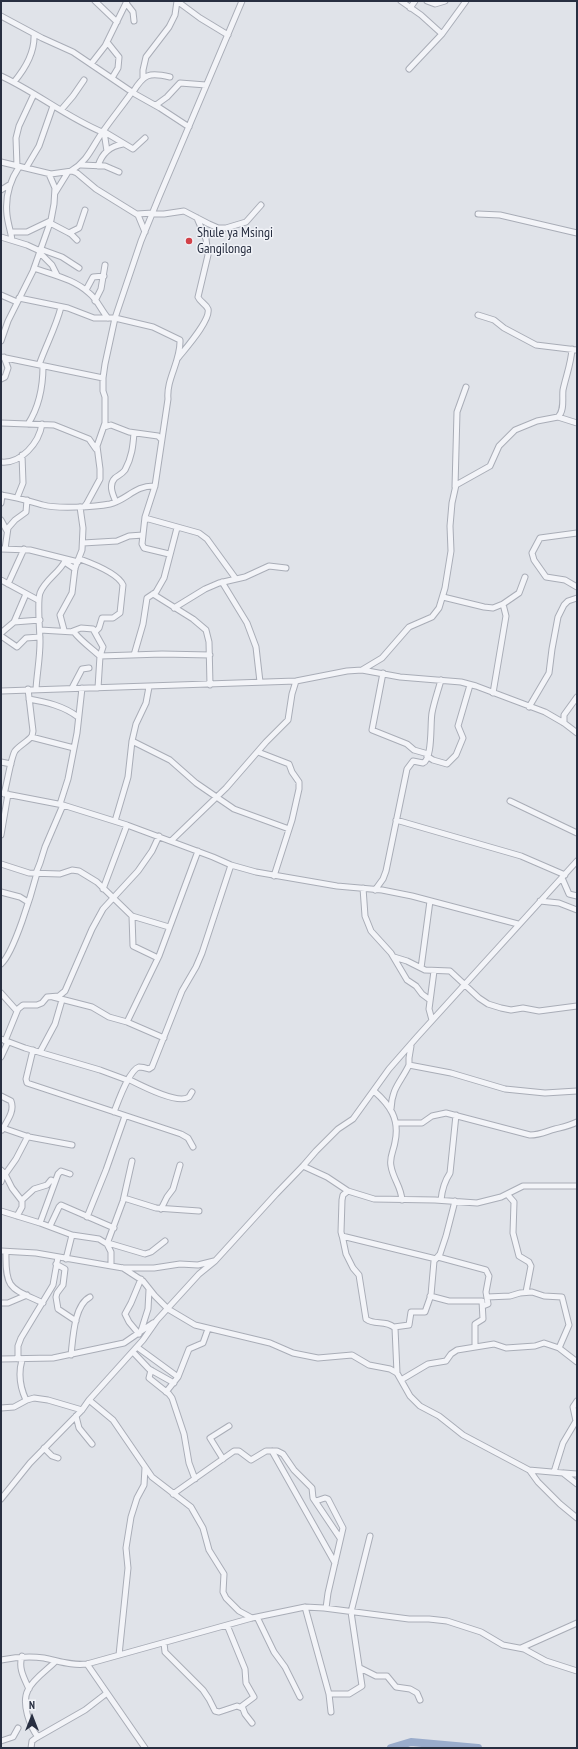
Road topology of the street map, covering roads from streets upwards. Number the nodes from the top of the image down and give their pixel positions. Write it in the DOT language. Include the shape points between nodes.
graph roads {
  1 [pos="95,1"];
  2 [pos="177,1"];
  3 [pos="242,1"];
  4 [pos="401,1"];
  5 [pos="415,1"];
  6 [pos="427,1"];
  7 [pos="445,1"];
  8 [pos="466,1"];
  9 [pos="127,2"];
  10 [pos="410,8"];
  11 [pos="1,16"];
  12 [pos="134,21"];
  13 [pos="117,22"];
  14 [pos="34,34"];
  15 [pos="442,34"];
  16 [pos="228,35"];
  17 [pos="107,42"];
  18 [pos="91,64"];
  19 [pos="409,69"];
  20 [pos="1,76"];
  21 [pos="170,77"];
  22 [pos="112,78"];
  23 [pos="143,78"];
  24 [pos="84,80"];
  25 [pos="14,82"];
  26 [pos="206,85"];
  27 [pos="132,92"];
  28 [pos="34,94"];
  29 [pos="156,105"];
  30 [pos="53,106"];
  31 [pos="61,110"];
  32 [pos="188,127"];
  33 [pos="103,132"];
  34 [pos="145,138"];
  35 [pos="123,144"];
  36 [pos="107,151"];
  37 [pos="1,162"];
  38 [pos="81,165"];
  39 [pos="18,166"];
  40 [pos="98,166"];
  41 [pos="26,168"];
  42 [pos="70,172"];
  43 [pos="119,172"];
  44 [pos="49,174"];
  45 [pos="9,185"];
  46 [pos="1,190"];
  47 [pos="55,193"];
  48 [pos="261,205"];
  49 [pos="85,210"];
  50 [pos="137,214"];
  51 [pos="152,214"];
  52 [pos="478,214"];
  53 [pos="197,218"];
  54 [pos="50,222"];
  55 [pos="11,232"];
  56 [pos="145,232"];
  57 [pos="69,233"];
  58 [pos="577,233"];
  59 [pos="2,237"];
  60 [pos="12,240"];
  61 [pos="77,240"];
  62 [pos="1,244"];
  63 [pos="40,251"];
  64 [pos="105,265"];
  65 [pos="34,268"];
  66 [pos="78,268"];
  67 [pos="57,275"];
  68 [pos="104,276"];
  69 [pos="86,290"];
  70 [pos="1,296"];
  71 [pos="18,300"];
  72 [pos="95,301"];
  73 [pos="61,307"];
  74 [pos="478,315"];
  75 [pos="108,318"];
  76 [pos="115,318"];
  77 [pos="2,335"];
  78 [pos="1,341"];
  79 [pos="575,350"];
  80 [pos="2,357"];
  81 [pos="178,359"];
  82 [pos="41,366"];
  83 [pos="103,378"];
  84 [pos="1,379"];
  85 [pos="466,387"];
  86 [pos="558,417"];
  87 [pos="1,423"];
  88 [pos="577,423"];
  89 [pos="28,424"];
  90 [pos="42,424"];
  91 [pos="104,427"];
  92 [pos="134,433"];
  93 [pos="161,439"];
  94 [pos="96,449"];
  95 [pos="22,455"];
  96 [pos="1,462"];
  97 [pos="155,486"];
  98 [pos="455,487"];
  99 [pos="1,495"];
  100 [pos="17,498"];
  101 [pos="27,500"];
  102 [pos="116,502"];
  103 [pos="1,503"];
  104 [pos="82,507"];
  105 [pos="145,518"];
  106 [pos="1,520"];
  107 [pos="177,528"];
  108 [pos="7,531"];
  109 [pos="577,533"];
  110 [pos="143,534"];
  111 [pos="83,543"];
  112 [pos="3,549"];
  113 [pos="24,550"];
  114 [pos="169,554"];
  115 [pos="64,559"];
  116 [pos="79,560"];
  117 [pos="286,568"];
  118 [pos="74,569"];
  119 [pos="525,577"];
  120 [pos="236,579"];
  121 [pos="1,580"];
  122 [pos="222,582"];
  123 [pos="8,584"];
  124 [pos="577,587"];
  125 [pos="26,594"];
  126 [pos="153,594"];
  127 [pos="443,597"];
  128 [pos="577,598"];
  129 [pos="38,600"];
  130 [pos="503,604"];
  131 [pos="174,608"];
  132 [pos="40,620"];
  133 [pos="14,622"];
  134 [pos="40,630"];
  135 [pos="64,630"];
  136 [pos="73,631"];
  137 [pos="95,632"];
  138 [pos="1,633"];
  139 [pos="1,636"];
  140 [pos="40,637"];
  141 [pos="134,654"];
  142 [pos="210,655"];
  143 [pos="100,656"];
  144 [pos="89,668"];
  145 [pos="362,670"];
  146 [pos="383,674"];
  147 [pos="441,680"];
  148 [pos="296,681"];
  149 [pos="260,682"];
  150 [pos="210,685"];
  151 [pos="470,685"];
  152 [pos="149,687"];
  153 [pos="72,688"];
  154 [pos="82,688"];
  155 [pos="98,688"];
  156 [pos="28,689"];
  157 [pos="36,689"];
  158 [pos="1,691"];
  159 [pos="493,693"];
  160 [pos="577,697"];
  161 [pos="29,699"];
  162 [pos="529,707"];
  163 [pos="78,717"];
  164 [pos="564,723"];
  165 [pos="577,733"];
  166 [pos="31,737"];
  167 [pos="132,740"];
  168 [pos="74,748"];
  169 [pos="258,752"];
  170 [pos="428,755"];
  171 [pos="1,762"];
  172 [pos="11,764"];
  173 [pos="4,794"];
  174 [pos="216,796"];
  175 [pos="510,801"];
  176 [pos="62,804"];
  177 [pos="396,820"];
  178 [pos="115,821"];
  179 [pos="127,825"];
  180 [pos="289,829"];
  181 [pos="577,833"];
  182 [pos="1,835"];
  183 [pos="159,836"];
  184 [pos="171,841"];
  185 [pos="198,851"];
  186 [pos="577,861"];
  187 [pos="1,864"];
  188 [pos="231,865"];
  189 [pos="36,873"];
  190 [pos="274,876"];
  191 [pos="564,876"];
  192 [pos="363,888"];
  193 [pos="103,889"];
  194 [pos="376,890"];
  195 [pos="1,892"];
  196 [pos="577,896"];
  197 [pos="113,899"];
  198 [pos="430,901"];
  199 [pos="540,901"];
  200 [pos="28,902"];
  201 [pos="577,910"];
  202 [pos="132,916"];
  203 [pos="518,924"];
  204 [pos="169,927"];
  205 [pos="394,957"];
  206 [pos="158,958"];
  207 [pos="1,964"];
  208 [pos="421,968"];
  209 [pos="434,971"];
  210 [pos="464,986"];
  211 [pos="1,993"];
  212 [pos="52,996"];
  213 [pos="62,1000"];
  214 [pos="430,1000"];
  215 [pos="577,1006"];
  216 [pos="17,1011"];
  217 [pos="432,1020"];
  218 [pos="127,1022"];
  219 [pos="164,1038"];
  220 [pos="5,1040"];
  221 [pos="411,1044"];
  222 [pos="33,1050"];
  223 [pos="40,1052"];
  224 [pos="1,1057"];
  225 [pos="410,1065"];
  226 [pos="128,1080"];
  227 [pos="374,1091"];
  228 [pos="577,1091"];
  229 [pos="192,1092"];
  230 [pos="1,1096"];
  231 [pos="391,1110"];
  232 [pos="114,1112"];
  233 [pos="456,1115"];
  234 [pos="126,1116"];
  235 [pos="577,1122"];
  236 [pos="396,1123"];
  237 [pos="2,1129"];
  238 [pos="28,1136"];
  239 [pos="72,1145"];
  240 [pos="193,1147"];
  241 [pos="132,1161"];
  242 [pos="180,1165"];
  243 [pos="303,1166"];
  244 [pos="70,1174"];
  245 [pos="3,1176"];
  246 [pos="55,1182"];
  247 [pos="577,1186"];
  248 [pos="348,1191"];
  249 [pos="507,1194"];
  250 [pos="124,1198"];
  251 [pos="22,1200"];
  252 [pos="402,1200"];
  253 [pos="441,1200"];
  254 [pos="455,1201"];
  255 [pos="161,1209"];
  256 [pos="1,1211"];
  257 [pos="199,1211"];
  258 [pos="17,1216"];
  259 [pos="86,1217"];
  260 [pos="40,1222"];
  261 [pos="50,1226"];
  262 [pos="114,1228"];
  263 [pos="72,1235"];
  264 [pos="342,1235"];
  265 [pos="165,1241"];
  266 [pos="108,1243"];
  267 [pos="4,1252"];
  268 [pos="58,1257"];
  269 [pos="437,1258"];
  270 [pos="66,1259"];
  271 [pos="215,1261"];
  272 [pos="56,1264"];
  273 [pos="111,1265"];
  274 [pos="123,1268"];
  275 [pos="141,1279"];
  276 [pos="149,1290"];
  277 [pos="526,1292"];
  278 [pos="27,1295"];
  279 [pos="430,1296"];
  280 [pos="90,1297"];
  281 [pos="487,1297"];
  282 [pos="1,1303"];
  283 [pos="43,1303"];
  284 [pos="483,1306"];
  285 [pos="168,1309"];
  286 [pos="157,1320"];
  287 [pos="76,1321"];
  288 [pos="394,1327"];
  289 [pos="208,1329"];
  290 [pos="140,1333"];
  291 [pos="137,1347"];
  292 [pos="475,1347"];
  293 [pos="559,1348"];
  294 [pos="133,1352"];
  295 [pos="70,1355"];
  296 [pos="1,1359"];
  297 [pos="20,1360"];
  298 [pos="577,1362"];
  299 [pos="151,1370"];
  300 [pos="397,1373"];
  301 [pos="178,1377"];
  302 [pos="401,1380"];
  303 [pos="174,1383"];
  304 [pos="166,1392"];
  305 [pos="26,1400"];
  306 [pos="89,1400"];
  307 [pos="577,1401"];
  308 [pos="1,1408"];
  309 [pos="82,1410"];
  310 [pos="76,1416"];
  311 [pos="229,1426"];
  312 [pos="92,1444"];
  313 [pos="44,1448"];
  314 [pos="272,1451"];
  315 [pos="58,1458"];
  316 [pos="223,1459"];
  317 [pos="146,1468"];
  318 [pos="529,1470"];
  319 [pos="554,1472"];
  320 [pos="563,1473"];
  321 [pos="577,1474"];
  322 [pos="195,1479"];
  323 [pos="577,1484"];
  324 [pos="173,1494"];
  325 [pos="1,1499"];
  326 [pos="316,1502"];
  327 [pos="577,1518"];
  328 [pos="370,1536"];
  329 [pos="340,1538"];
  330 [pos="335,1563"];
  331 [pos="305,1607"];
  332 [pos="326,1608"];
  333 [pos="351,1612"];
  334 [pos="254,1618"];
  335 [pos="577,1623"];
  336 [pos="227,1625"];
  337 [pos="164,1642"];
  338 [pos="520,1648"];
  339 [pos="119,1655"];
  340 [pos="22,1656"];
  341 [pos="1,1660"];
  342 [pos="56,1661"];
  343 [pos="87,1664"];
  344 [pos="360,1668"];
  345 [pos="577,1671"];
  346 [pos="29,1689"];
  347 [pos="107,1693"];
  348 [pos="329,1694"];
  349 [pos="300,1697"];
  350 [pos="420,1700"];
  351 [pos="242,1708"];
  352 [pos="332,1712"];
  353 [pos="252,1723"];
  354 [pos="18,1728"];
  355 [pos="38,1737"];
  356 [pos="1,1740"];
  357 [pos="31,1748"];
  358 [pos="145,1748"];
  1 -- 13 [label="street"];
  2 -- 16 [label="street"];
  2 -- 23 [label="street" via="175,15 169,27 146,57"];
  3 -- 16 [label="street"];
  4 -- 10 [label="street"];
  5 -- 10 [label="street"];
  6 -- 7 [label="street" via="435,4"];
  8 -- 15 [label="street"];
  9 -- 12 [label="street" via="132,9"];
  9 -- 13 [label="street"];
  10 -- 15 [label="street"];
  11 -- 14 [label="street"];
  13 -- 17 [label="street"];
  14 -- 18 [label="street" via="73,52"];
  14 -- 25 [label="street" via="32,53"];
  15 -- 19 [label="street"];
  16 -- 26 [label="street"];
  17 -- 18 [label="street"];
  17 -- 22 [label="street" via="118,58 118,68"];
  18 -- 22 [label="street"];
  20 -- 25 [label="street"];
  21 -- 23 [label="street" via="151,74"];
  22 -- 27 [label="street"];
  23 -- 27 [label="street"];
  24 -- 31 [label="street"];
  25 -- 28 [label="street"];
  26 -- 29 [label="street" via="180,83 168,97"];
  26 -- 32 [label="street"];
  27 -- 29 [label="street"];
  27 -- 33 [label="street"];
  28 -- 30 [label="street"];
  28 -- 39 [label="street" via="16,138"];
  29 -- 32 [label="street"];
  30 -- 31 [label="street"];
  30 -- 41 [label="street" via="39,146"];
  31 -- 33 [label="street" via="86,126"];
  32 -- 51 [label="street"];
  33 -- 35 [label="street"];
  33 -- 36 [label="street"];
  33 -- 38 [label="street"];
  34 -- 35 [label="street" via="134,149"];
  35 -- 36 [label="street"];
  36 -- 40 [label="street"];
  37 -- 39 [label="street"];
  38 -- 40 [label="street"];
  38 -- 42 [label="street"];
  39 -- 41 [label="street"];
  39 -- 45 [label="street"];
  40 -- 43 [label="street"];
  41 -- 44 [label="street"];
  42 -- 44 [label="street"];
  42 -- 47 [label="street"];
  42 -- 50 [label="street" via="77,173 96,189"];
  44 -- 47 [label="street" via="54,181"];
  45 -- 46 [label="street"];
  45 -- 55 [label="street" via="7,216"];
  47 -- 54 [label="street"];
  48 -- 53 [label="street" via="246,222 233,227 218,228"];
  49 -- 57 [label="street" via="79,228"];
  50 -- 51 [label="street"];
  50 -- 56 [label="street"];
  51 -- 53 [label="street" via="184,211"];
  51 -- 56 [label="street"];
  52 -- 58 [label="street" via="500,215"];
  53 -- 81 [label="street" via="206,239 208,255 198,297 208,313 203,326"];
  54 -- 55 [label="street" via="27,232"];
  54 -- 57 [label="street"];
  54 -- 63 [label="street"];
  55 -- 60 [label="street"];
  56 -- 76 [label="street"];
  57 -- 61 [label="street"];
  59 -- 60 [label="street"];
  59 -- 62 [label="street"];
  60 -- 63 [label="street"];
  63 -- 65 [label="street"];
  63 -- 66 [label="street" via="62,257"];
  63 -- 67 [label="street"];
  64 -- 68 [label="street"];
  65 -- 67 [label="street"];
  65 -- 71 [label="street"];
  67 -- 69 [label="street"];
  68 -- 69 [label="street" via="93,277"];
  68 -- 72 [label="street" via="102,289"];
  69 -- 72 [label="street"];
  70 -- 71 [label="street"];
  71 -- 73 [label="street"];
  71 -- 77 [label="street"];
  72 -- 75 [label="street"];
  73 -- 75 [label="street" via="94,318"];
  73 -- 82 [label="street"];
  74 -- 79 [label="street" via="494,320 536,345"];
  75 -- 76 [label="street"];
  76 -- 81 [label="street" via="153,327 178,338 181,342"];
  76 -- 83 [label="street"];
  77 -- 78 [label="street"];
  79 -- 86 [label="street" via="564,388 562,410"];
  80 -- 82 [label="street"];
  80 -- 84 [label="street" via="8,368 5,377"];
  81 -- 93 [label="street" via="167,389 168,399"];
  82 -- 83 [label="street"];
  82 -- 89 [label="street" via="40,392"];
  83 -- 91 [label="street"];
  85 -- 98 [label="street" via="457,412"];
  86 -- 88 [label="street"];
  86 -- 98 [label="street" via="537,421 515,430 499,446 491,465 459,482"];
  87 -- 89 [label="street"];
  89 -- 90 [label="street"];
  90 -- 94 [label="street" via="54,425 90,439"];
  90 -- 95 [label="street" via="37,440"];
  91 -- 92 [label="street" via="111,426"];
  91 -- 94 [label="street"];
  92 -- 93 [label="street" via="158,436"];
  92 -- 102 [label="street" via="130,458 112,486"];
  93 -- 97 [label="street"];
  94 -- 104 [label="street" via="100,479 87,503"];
  95 -- 96 [label="street" via="12,462"];
  95 -- 100 [label="street" via="23,483"];
  97 -- 102 [label="street" via="144,486"];
  97 -- 105 [label="street"];
  98 -- 127 [label="street" via="450,526 451,551"];
  99 -- 100 [label="street"];
  99 -- 103 [label="street"];
  100 -- 101 [label="street"];
  101 -- 104 [label="street" via="44,506"];
  101 -- 108 [label="street" via="26,512 15,520"];
  102 -- 104 [label="street"];
  104 -- 111 [label="street"];
  105 -- 107 [label="street"];
  105 -- 110 [label="street"];
  106 -- 108 [label="street"];
  107 -- 114 [label="street"];
  107 -- 120 [label="street" via="195,531 207,539"];
  108 -- 112 [label="street"];
  109 -- 124 [label="street" via="540,538 532,553 546,577 565,580"];
  110 -- 111 [label="street" via="117,541"];
  110 -- 114 [label="street" via="143,547"];
  111 -- 116 [label="street"];
  112 -- 113 [label="street"];
  113 -- 115 [label="street"];
  113 -- 123 [label="street"];
  114 -- 126 [label="street" via="164,578"];
  115 -- 116 [label="street"];
  115 -- 118 [label="street"];
  115 -- 129 [label="street" via="60,569 40,592"];
  116 -- 118 [label="street"];
  116 -- 137 [label="street" via="109,572 122,581 123,585 120,613 113,618 102,618"];
  117 -- 120 [label="street" via="269,566"];
  118 -- 135 [label="street" via="72,593 60,616"];
  119 -- 130 [label="street" via="521,591"];
  120 -- 122 [label="street"];
  121 -- 123 [label="street"];
  122 -- 131 [label="street"];
  122 -- 149 [label="street" via="247,623 256,647"];
  123 -- 125 [label="street"];
  125 -- 129 [label="street"];
  125 -- 133 [label="street"];
  126 -- 131 [label="street"];
  126 -- 141 [label="street" via="147,598"];
  127 -- 130 [label="street" via="489,608"];
  127 -- 145 [label="street" via="432,617 409,627 382,658"];
  128 -- 162 [label="street" via="564,605 558,618 549,673"];
  129 -- 132 [label="street"];
  130 -- 159 [label="street" via="506,612 505,621"];
  131 -- 142 [label="street" via="206,630"];
  132 -- 133 [label="street"];
  132 -- 134 [label="street"];
  133 -- 138 [label="street"];
  134 -- 135 [label="street"];
  134 -- 140 [label="street"];
  135 -- 136 [label="street"];
  136 -- 137 [label="street" via="85,628 93,629"];
  136 -- 143 [label="street"];
  137 -- 143 [label="street" via="103,647"];
  139 -- 140 [label="street" via="17,647 26,638"];
  140 -- 157 [label="street"];
  141 -- 142 [label="street"];
  141 -- 143 [label="street"];
  142 -- 150 [label="street"];
  143 -- 155 [label="street"];
  144 -- 153 [label="street" via="82,669"];
  145 -- 146 [label="street"];
  145 -- 148 [label="street" via="347,670"];
  146 -- 147 [label="street"];
  146 -- 170 [label="street" via="372,730"];
  147 -- 151 [label="street"];
  147 -- 170 [label="street" via="432,715"];
  148 -- 149 [label="street"];
  148 -- 169 [label="street" via="288,720"];
  149 -- 150 [label="street"];
  150 -- 152 [label="street"];
  151 -- 159 [label="street"];
  151 -- 170 [label="street" via="458,726 463,738 456,755 447,764 433,760"];
  152 -- 155 [label="street"];
  152 -- 167 [label="street" via="146,703"];
  153 -- 154 [label="street"];
  153 -- 157 [label="street"];
  154 -- 155 [label="street"];
  154 -- 163 [label="street"];
  156 -- 157 [label="street"];
  156 -- 158 [label="street"];
  156 -- 161 [label="street"];
  159 -- 162 [label="street"];
  160 -- 164 [label="street" via="564,715"];
  161 -- 163 [label="street" via="63,708"];
  161 -- 166 [label="street" via="33,731"];
  162 -- 164 [label="street"];
  163 -- 168 [label="street"];
  164 -- 165 [label="street"];
  166 -- 168 [label="street"];
  166 -- 172 [label="street" via="14,752"];
  167 -- 174 [label="street" via="170,760 196,783"];
  167 -- 178 [label="street" via="129,770"];
  168 -- 176 [label="street"];
  169 -- 174 [label="street"];
  169 -- 180 [label="street" via="289,764 299,782 300,789"];
  170 -- 177 [label="street" via="425,763 413,761 407,769"];
  171 -- 172 [label="street"];
  172 -- 173 [label="street"];
  173 -- 176 [label="street"];
  173 -- 182 [label="street"];
  174 -- 180 [label="street" via="234,809"];
  174 -- 184 [label="street"];
  175 -- 181 [label="street"];
  176 -- 178 [label="street"];
  176 -- 189 [label="street"];
  177 -- 191 [label="street" via="521,856"];
  177 -- 194 [label="street" via="386,871"];
  178 -- 179 [label="street"];
  179 -- 183 [label="street"];
  179 -- 193 [label="street"];
  180 -- 190 [label="street"];
  183 -- 184 [label="street"];
  183 -- 197 [label="street" via="143,865"];
  184 -- 185 [label="street"];
  185 -- 188 [label="street"];
  185 -- 204 [label="street"];
  186 -- 191 [label="street"];
  187 -- 189 [label="street"];
  188 -- 190 [label="street"];
  188 -- 219 [label="street" via="202,953 182,991"];
  189 -- 193 [label="street" via="60,874 76,870 98,882"];
  189 -- 200 [label="street"];
  190 -- 192 [label="street"];
  191 -- 196 [label="street" via="569,894"];
  191 -- 199 [label="street"];
  192 -- 194 [label="street"];
  192 -- 205 [label="street" via="366,916 371,931"];
  193 -- 197 [label="street"];
  194 -- 198 [label="street"];
  195 -- 200 [label="street"];
  197 -- 202 [label="street"];
  197 -- 212 [label="street" via="105,905 96,921 66,991 59,996"];
  198 -- 203 [label="street"];
  198 -- 208 [label="street"];
  199 -- 201 [label="street" via="559,903"];
  199 -- 203 [label="street"];
  200 -- 207 [label="street" via="8,955"];
  202 -- 204 [label="street"];
  202 -- 206 [label="street" via="133,946"];
  203 -- 210 [label="street"];
  204 -- 206 [label="street"];
  205 -- 208 [label="street"];
  205 -- 214 [label="street" via="407,980"];
  206 -- 218 [label="street"];
  208 -- 209 [label="street"];
  209 -- 210 [label="street" via="450,971"];
  209 -- 214 [label="street"];
  210 -- 215 [label="street" via="485,1002 508,1010 548,1010"];
  210 -- 217 [label="street"];
  211 -- 216 [label="street"];
  212 -- 213 [label="street"];
  212 -- 216 [label="street" via="37,1005 23,1005"];
  213 -- 218 [label="street" via="88,1005 109,1017"];
  213 -- 223 [label="street" via="55,1024"];
  214 -- 217 [label="street"];
  216 -- 220 [label="street"];
  217 -- 221 [label="street"];
  218 -- 219 [label="street"];
  219 -- 226 [label="street" via="152,1067 138,1068"];
  220 -- 222 [label="street"];
  220 -- 224 [label="street"];
  221 -- 225 [label="street" via="408,1058"];
  221 -- 227 [label="street"];
  222 -- 223 [label="street"];
  222 -- 232 [label="street" via="27,1083"];
  223 -- 226 [label="street"];
  225 -- 228 [label="street" via="451,1073 505,1089 545,1093"];
  225 -- 231 [label="street" via="397,1084"];
  226 -- 229 [label="street" via="182,1100 189,1097"];
  226 -- 232 [label="street"];
  227 -- 231 [label="street"];
  227 -- 243 [label="street" via="353,1119 329,1137"];
  230 -- 237 [label="street" via="12,1104 9,1117"];
  231 -- 236 [label="street"];
  232 -- 234 [label="street"];
  233 -- 235 [label="street" via="530,1135 543,1134"];
  233 -- 236 [label="street" via="443,1113 417,1124"];
  233 -- 253 [label="street" via="450,1173 442,1189"];
  234 -- 240 [label="street" via="181,1134 188,1138"];
  234 -- 259 [label="street"];
  236 -- 252 [label="street" via="396,1141 390,1159 394,1176 401,1188"];
  237 -- 238 [label="street"];
  238 -- 239 [label="street"];
  238 -- 245 [label="street" via="16,1159"];
  241 -- 250 [label="street"];
  242 -- 255 [label="street" via="173,1189"];
  243 -- 248 [label="street" via="327,1177"];
  243 -- 271 [label="street"];
  244 -- 246 [label="street" via="59,1172"];
  245 -- 251 [label="street"];
  246 -- 251 [label="street" via="51,1180 47,1185 34,1188"];
  246 -- 260 [label="street"];
  247 -- 249 [label="street" via="523,1186"];
  248 -- 252 [label="street" via="374,1199"];
  248 -- 264 [label="street" via="342,1200"];
  249 -- 254 [label="street" via="487,1202"];
  249 -- 277 [label="street" via="514,1202 512,1233 515,1245 519,1256 531,1266"];
  250 -- 255 [label="street"];
  250 -- 262 [label="street"];
  251 -- 258 [label="street" via="22,1207"];
  252 -- 253 [label="street"];
  253 -- 254 [label="street"];
  254 -- 269 [label="street"];
  255 -- 257 [label="street"];
  256 -- 258 [label="street"];
  258 -- 260 [label="street"];
  259 -- 261 [label="street" via="61,1205"];
  259 -- 262 [label="street"];
  260 -- 261 [label="street"];
  261 -- 263 [label="street"];
  262 -- 266 [label="street"];
  263 -- 266 [label="street"];
  263 -- 270 [label="street"];
  264 -- 269 [label="street"];
  264 -- 288 [label="street" via="346,1254 359,1275 366,1319 388,1323"];
  265 -- 266 [label="street" via="145,1254"];
  266 -- 273 [label="street"];
  267 -- 268 [label="street"];
  267 -- 278 [label="street" via="8,1280 16,1290"];
  268 -- 270 [label="street"];
  268 -- 272 [label="street"];
  269 -- 279 [label="street" via="434,1263"];
  269 -- 281 [label="street" via="486,1270"];
  270 -- 273 [label="street"];
  271 -- 274 [label="street" via="198,1265"];
  271 -- 285 [label="street" via="199,1274"];
  272 -- 283 [label="street" via="53,1285"];
  272 -- 287 [label="street" via="65,1268 63,1285 56,1297 58,1309"];
  273 -- 274 [label="street"];
  274 -- 275 [label="street"];
  275 -- 276 [label="street"];
  275 -- 290 [label="street" via="125,1314"];
  276 -- 285 [label="street"];
  276 -- 290 [label="street" via="148,1309"];
  277 -- 281 [label="street"];
  277 -- 293 [label="street" via="562,1298 569,1324"];
  278 -- 282 [label="street" via="8,1303"];
  278 -- 283 [label="street"];
  279 -- 284 [label="street" via="454,1302 481,1300"];
  279 -- 288 [label="street" via="425,1313 411,1312 409,1325"];
  280 -- 287 [label="street" via="81,1304"];
  281 -- 284 [label="street" via="488,1305"];
  283 -- 297 [label="street" via="21,1338 18,1346"];
  284 -- 292 [label="street" via="483,1319 475,1324"];
  285 -- 286 [label="street"];
  285 -- 289 [label="street" via="195,1325"];
  286 -- 290 [label="street"];
  286 -- 291 [label="street"];
  287 -- 295 [label="street"];
  288 -- 300 [label="street"];
  289 -- 300 [label="street" via="270,1342 318,1358 352,1355 370,1365"];
  289 -- 301 [label="street" via="203,1343 189,1349"];
  290 -- 295 [label="street" via="124,1343"];
  291 -- 294 [label="street"];
  291 -- 301 [label="street"];
  292 -- 293 [label="street" via="494,1344 506,1348 544,1343"];
  292 -- 302 [label="street" via="457,1350 450,1354 446,1361 428,1364"];
  293 -- 298 [label="street"];
  294 -- 299 [label="street"];
  294 -- 306 [label="street"];
  295 -- 297 [label="street"];
  296 -- 297 [label="street"];
  297 -- 305 [label="street" via="20,1381"];
  299 -- 303 [label="street"];
  299 -- 304 [label="street" via="149,1378"];
  300 -- 302 [label="street"];
  301 -- 303 [label="street"];
  302 -- 318 [label="street" via="410,1396 420,1406 443,1418 472,1440"];
  303 -- 304 [label="street"];
  304 -- 322 [label="street" via="171,1396 180,1422"];
  305 -- 308 [label="street" via="14,1407"];
  305 -- 309 [label="street" via="48,1400"];
  306 -- 309 [label="street"];
  306 -- 317 [label="street" via="113,1420"];
  307 -- 319 [label="street" via="573,1407 576,1422 563,1443"];
  309 -- 310 [label="street"];
  310 -- 312 [label="street" via="79,1428"];
  310 -- 313 [label="street"];
  311 -- 316 [label="street" via="210,1438"];
  313 -- 315 [label="street"];
  313 -- 325 [label="street"];
  314 -- 316 [label="street" via="251,1460 236,1451"];
  314 -- 326 [label="street" via="283,1454 294,1470 312,1488"];
  314 -- 330 [label="street"];
  316 -- 322 [label="street"];
  317 -- 324 [label="street" via="158,1483"];
  317 -- 339 [label="street" via="144,1485 131,1517 126,1548 128,1568"];
  318 -- 319 [label="street"];
  318 -- 327 [label="street" via="538,1482"];
  319 -- 320 [label="street"];
  320 -- 321 [label="street"];
  320 -- 323 [label="street"];
  322 -- 324 [label="street"];
  324 -- 334 [label="street" via="191,1507 198,1517 209,1550 224,1574 223,1592 226,1598 239,1611"];
  326 -- 329 [label="street"];
  326 -- 329 [label="street" via="328,1499 342,1527"];
  328 -- 333 [label="street"];
  329 -- 330 [label="street"];
  330 -- 332 [label="street"];
  331 -- 332 [label="street"];
  331 -- 334 [label="street"];
  331 -- 348 [label="street"];
  332 -- 333 [label="street"];
  333 -- 338 [label="street" via="447,1621 481,1632 503,1645"];
  333 -- 344 [label="street"];
  334 -- 336 [label="street"];
  334 -- 349 [label="street" via="285,1667"];
  335 -- 338 [label="street"];
  336 -- 337 [label="street"];
  336 -- 351 [label="street" via="245,1669 246,1683 254,1697 244,1703"];
  337 -- 339 [label="street"];
  337 -- 351 [label="street" via="165,1652 203,1690 215,1711 237,1706"];
  338 -- 345 [label="street" via="546,1661"];
  339 -- 343 [label="street"];
  340 -- 341 [label="street"];
  340 -- 342 [label="street"];
  340 -- 346 [label="street" via="19,1664"];
  342 -- 343 [label="street" via="74,1665"];
  342 -- 346 [label="street"];
  343 -- 347 [label="street"];
  344 -- 348 [label="street" via="361,1687 349,1694"];
  344 -- 350 [label="street" via="376,1676 387,1676 396,1686 417,1693"];
  346 -- 355 [label="street" via="26,1698 28,1721"];
  347 -- 355 [label="street" via="85,1710"];
  347 -- 358 [label="street"];
  348 -- 352 [label="street"];
  351 -- 353 [label="street"];
  354 -- 356 [label="street" via="13,1737"];
  355 -- 357 [label="street" via="32,1741"];
}
